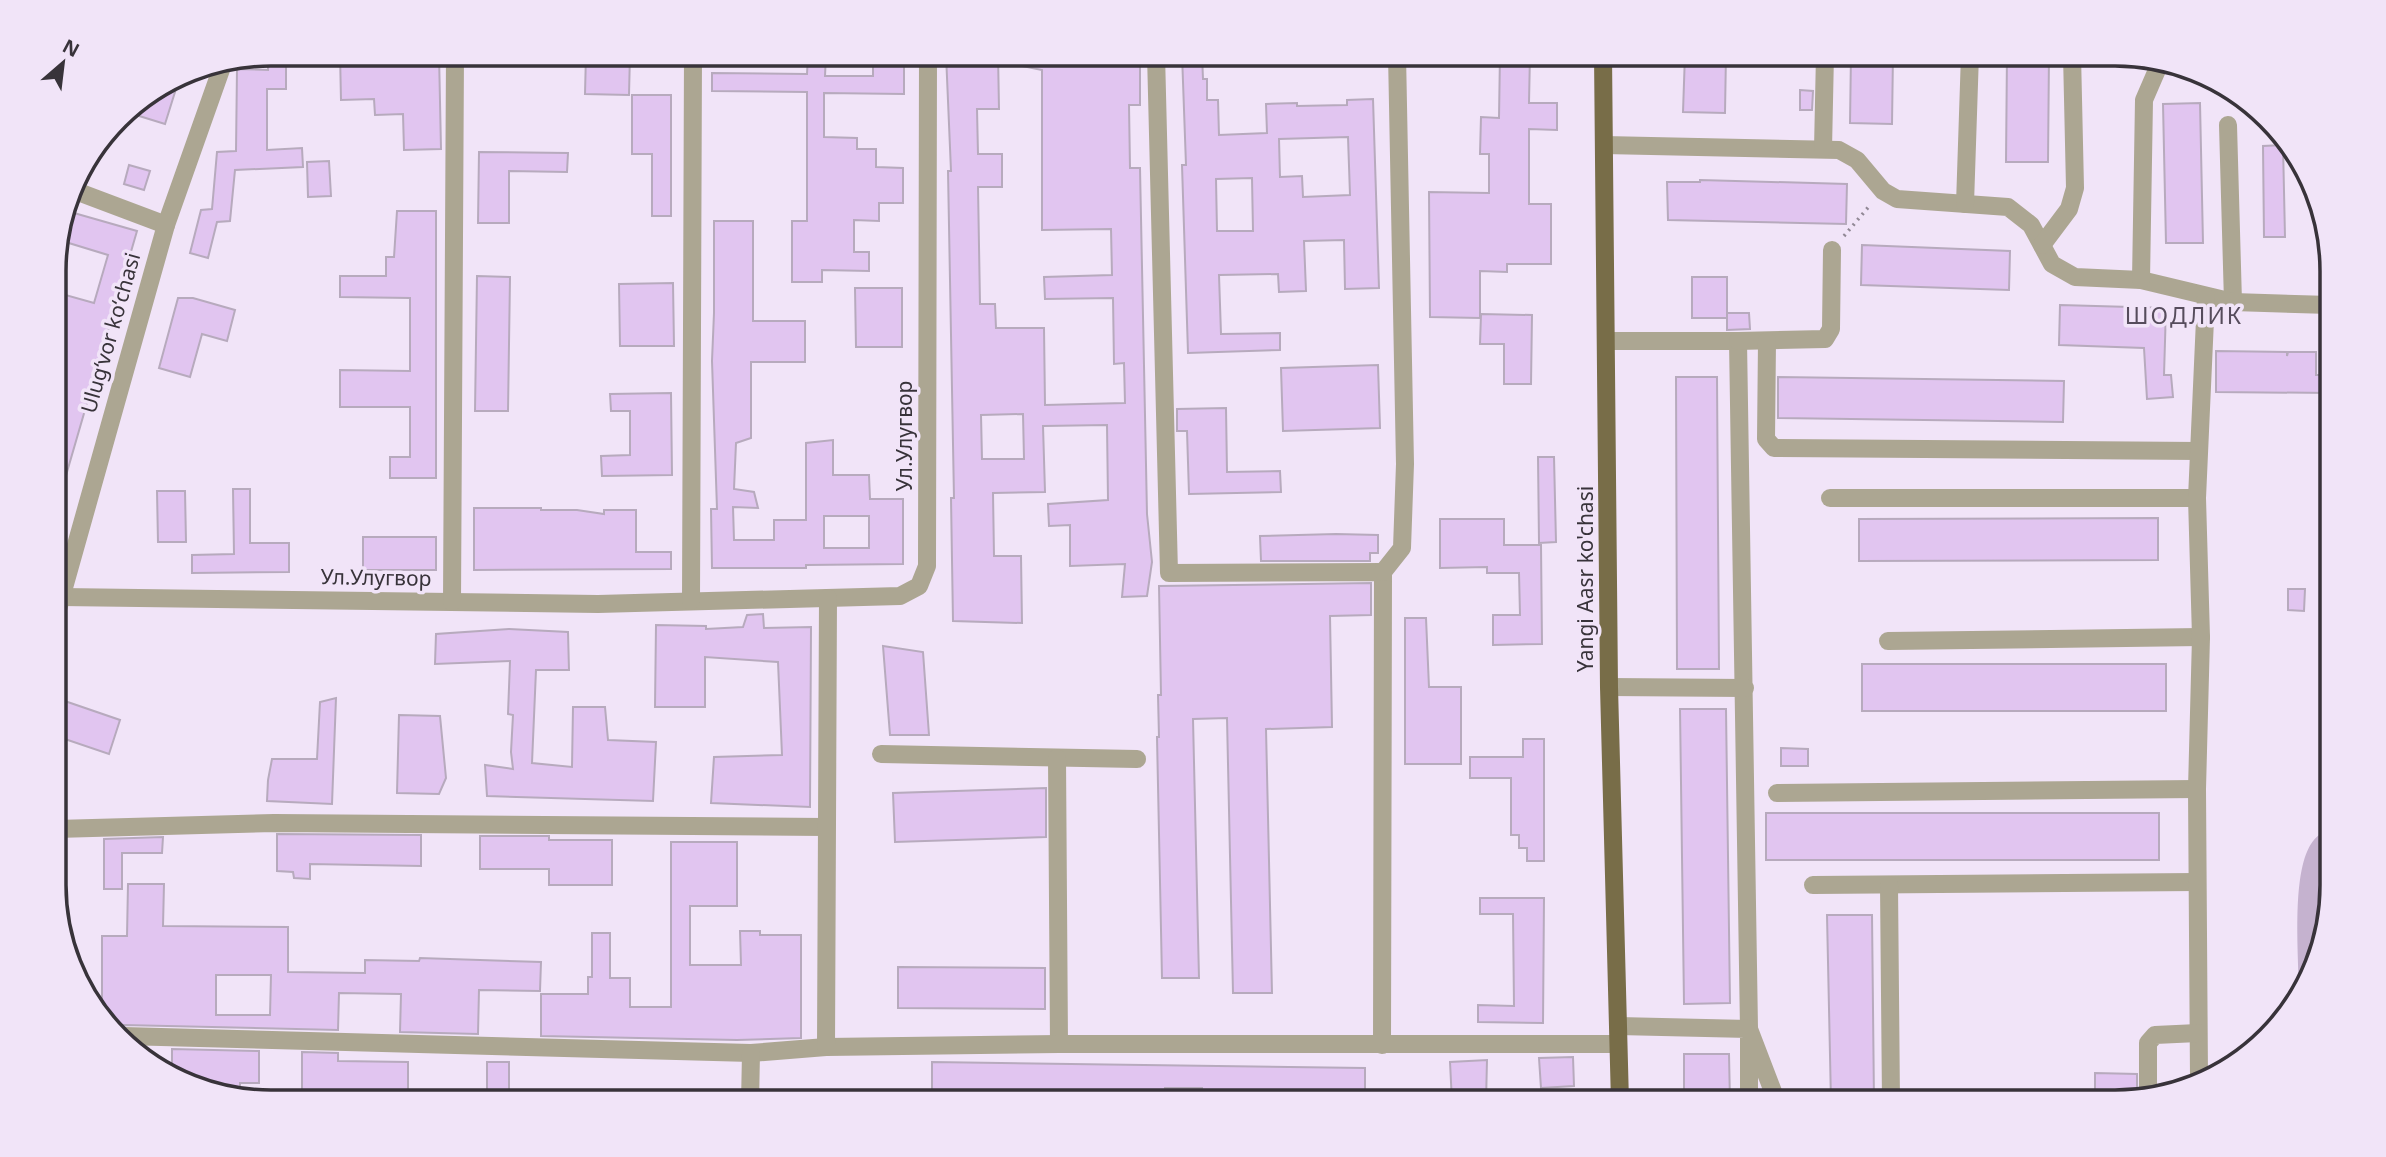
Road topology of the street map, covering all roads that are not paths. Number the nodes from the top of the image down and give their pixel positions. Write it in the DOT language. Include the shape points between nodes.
graph roads {
  1 [pos="455,66"];
  2 [pos="693,66"];
  3 [pos="928,66"];
  4 [pos="1156,66"];
  5 [pos="1397,66"];
  6 [pos="1603,66"];
  7 [pos="1825,66"];
  8 [pos="1970,66"];
  9 [pos="2072,66"];
  10 [pos="2157,70"];
  11 [pos="220,73"];
  12 [pos="2228,125"];
  13 [pos="1604,145"];
  14 [pos="1823,149"];
  15 [pos="82,193"];
  16 [pos="1965,204"];
  17 [pos="166,225"];
  18 [pos="2042,245"];
  19 [pos="1832,250"];
  20 [pos="2140,281"];
  21 [pos="2206,297"];
  22 [pos="2233,302"];
  23 [pos="2320,305"];
  24 [pos="1608,341"];
  25 [pos="1738,341"];
  26 [pos="1767,341"];
  27 [pos="2199,450"];
  28 [pos="1830,498"];
  29 [pos="2197,498"];
  30 [pos="1383,572"];
  31 [pos="66,578"];
  32 [pos="66,597"];
  33 [pos="828,598"];
  34 [pos="691,601"];
  35 [pos="452,602"];
  36 [pos="2201,637"];
  37 [pos="1888,641"];
  38 [pos="1609,687"];
  39 [pos="1745,688"];
  40 [pos="881,754"];
  41 [pos="1057,758"];
  42 [pos="1137,759"];
  43 [pos="2197,789"];
  44 [pos="1777,793"];
  45 [pos="826,827"];
  46 [pos="66,829"];
  47 [pos="2197,882"];
  48 [pos="1813,885"];
  49 [pos="1889,885"];
  50 [pos="1749,1028"];
  51 [pos="2198,1032"];
  52 [pos="1618,1035"];
  53 [pos="132,1036"];
  54 [pos="1059,1044"];
  55 [pos="1382,1045"];
  56 [pos="826,1047"];
  57 [pos="751,1052"];
  58 [pos="2199,1072"];
  59 [pos="2148,1088"];
  60 [pos="750,1090"];
  61 [pos="1620,1090"];
  62 [pos="1749,1090"];
  63 [pos="1772,1090"];
  64 [pos="1891,1090"];
  1 -- 35 [label="street"];
  2 -- 34 [label="street"];
  3 -- 33 [label="street, Ул.Улугвор" via="927,566 919,586 900,596"];
  4 -- 30 [label="street" via="1169,573"];
  5 -- 30 [label="street" via="1405,464 1402,548"];
  6 -- 13 [label="main road, Yangi Aasr ko'chasi"];
  7 -- 14 [label="street"];
  8 -- 16 [label="street"];
  9 -- 18 [label="street" via="2075,188 2070,209"];
  10 -- 20 [label="street" via="2144,100"];
  11 -- 17 [label="street, Ulugʻvor koʻchasi"];
  12 -- 22 [label="street"];
  13 -- 14 [label="street"];
  13 -- 24 [label="main road, Yangi Aasr ko'chasi"];
  14 -- 16 [label="street" via="1839,150 1857,160 1883,191 1897,199"];
  15 -- 17 [label="street"];
  16 -- 18 [label="street" via="2008,207 2031,225"];
  17 -- 31 [label="street, Ulugʻvor koʻchasi"];
  18 -- 20 [label="street" via="2052,264 2075,277"];
  19 -- 26 [label="street" via="1831,329 1825,340"];
  20 -- 21 [label="street"];
  21 -- 22 [label="street"];
  21 -- 27 [label="street"];
  22 -- 23 [label="street"];
  24 -- 25 [label="street"];
  24 -- 38 [label="main road, Yangi Aasr ko'chasi"];
  25 -- 26 [label="street"];
  25 -- 39 [label="street"];
  26 -- 27 [label="street" via="1766,439 1774,448"];
  27 -- 29 [label="street"];
  28 -- 29 [label="street"];
  29 -- 36 [label="street"];
  30 -- 55 [label="street"];
  32 -- 35 [label="street, Ул.Улугвор"];
  33 -- 34 [label="street, Ул.Улугвор"];
  33 -- 45 [label="street"];
  34 -- 35 [label="street, Ул.Улугвор"];
  36 -- 37 [label="street"];
  36 -- 43 [label="street"];
  38 -- 39 [label="street"];
  38 -- 52 [label="main road, Yangi Aasr ko'chasi"];
  39 -- 50 [label="street"];
  40 -- 41 [label="street"];
  41 -- 42 [label="street"];
  41 -- 54 [label="street"];
  43 -- 44 [label="street"];
  43 -- 47 [label="street"];
  45 -- 46 [label="street" via="274,823"];
  45 -- 56 [label="street"];
  47 -- 49 [label="street"];
  47 -- 51 [label="street"];
  48 -- 49 [label="street"];
  49 -- 64 [label="street"];
  50 -- 52 [label="street"];
  50 -- 62 [label="street"];
  50 -- 63 [label="street"];
  51 -- 58 [label="street"];
  51 -- 59 [label="street" via="2155,1035 2148,1043"];
  52 -- 55 [label="street"];
  52 -- 61 [label="main road, Yangi Aasr ko'chasi"];
  53 -- 57 [label="street"];
  54 -- 55 [label="street"];
  54 -- 56 [label="street"];
  56 -- 57 [label="street"];
  57 -- 60 [label="street"];
}
